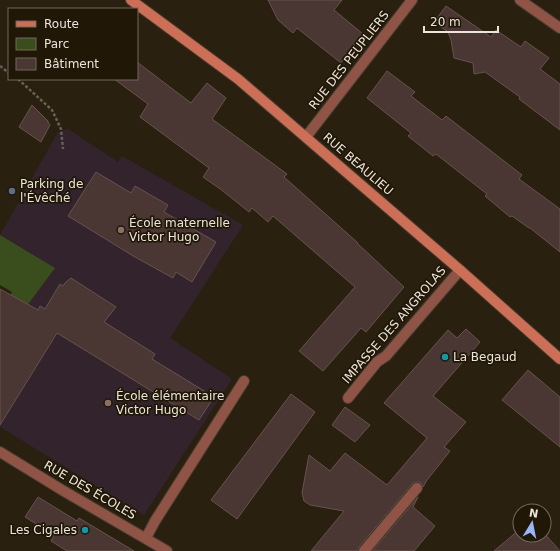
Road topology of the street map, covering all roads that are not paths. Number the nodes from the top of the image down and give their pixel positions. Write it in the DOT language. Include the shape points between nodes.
graph roads {
  1 [pos="131,0"];
  2 [pos="412,0"];
  3 [pos="520,0"];
  4 [pos="560,28"];
  5 [pos="306,136"];
  6 [pos="460,270"];
  7 [pos="560,359"];
  8 [pos="244,381"];
  9 [pos="348,398"];
  10 [pos="0,452"];
  11 [pos="417,488"];
  12 [pos="146,538"];
  13 [pos="167,551"];
  14 [pos="364,551"];
  1 -- 5 [label="street, RUE BEAULIEU" via="238,79"];
  2 -- 5 [label="street, RUE DES PEUPLIERS"];
  3 -- 4 [label="street"];
  5 -- 6 [label="street, RUE BEAULIEU"];
  6 -- 7 [label="street, RUE BEAULIEU"];
  6 -- 9 [label="street, IMPASSE DES ANGROLAS"];
  8 -- 12 [label="street"];
  10 -- 12 [label="street, RUE DES ÉCOLES"];
  11 -- 14 [label="street"];
  12 -- 13 [label="street, RUE DES ÉCOLES"];
}
